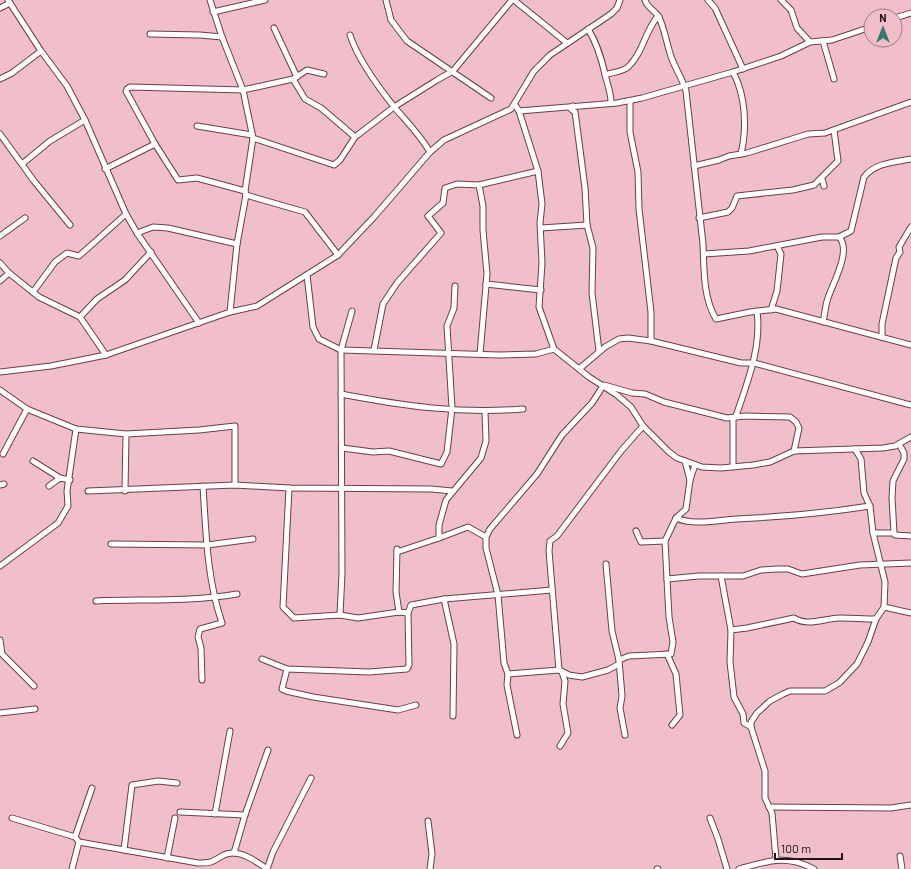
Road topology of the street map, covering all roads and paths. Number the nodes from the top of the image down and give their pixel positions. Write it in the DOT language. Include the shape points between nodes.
graph roads {
  1 [pos="210,0"];
  2 [pos="265,0"];
  3 [pos="386,0"];
  4 [pos="513,0"];
  5 [pos="620,0"];
  6 [pos="645,0"];
  7 [pos="708,0"];
  8 [pos="781,0"];
  9 [pos="9,1"];
  10 [pos="0,8"];
  11 [pos="213,12"];
  12 [pos="658,16"];
  13 [pos="274,28"];
  14 [pos="588,28"];
  15 [pos="863,29"];
  16 [pos="150,34"];
  17 [pos="350,35"];
  18 [pos="222,37"];
  19 [pos="823,41"];
  20 [pos="810,42"];
  21 [pos="567,43"];
  22 [pos="41,51"];
  23 [pos="743,69"];
  24 [pos="453,71"];
  25 [pos="733,72"];
  26 [pos="324,74"];
  27 [pos="605,75"];
  28 [pos="295,78"];
  29 [pos="0,79"];
  30 [pos="834,79"];
  31 [pos="685,87"];
  32 [pos="243,90"];
  33 [pos="491,98"];
  34 [pos="630,100"];
  35 [pos="611,102"];
  36 [pos="911,102"];
  37 [pos="514,105"];
  38 [pos="573,106"];
  39 [pos="394,108"];
  40 [pos="519,111"];
  41 [pos="85,120"];
  42 [pos="197,126"];
  43 [pos="834,130"];
  44 [pos="0,134"];
  45 [pos="253,137"];
  46 [pos="355,137"];
  47 [pos="155,144"];
  48 [pos="744,145"];
  49 [pos="430,152"];
  50 [pos="747,153"];
  51 [pos="741,154"];
  52 [pos="911,159"];
  53 [pos="22,164"];
  54 [pos="694,166"];
  55 [pos="105,169"];
  56 [pos="538,171"];
  57 [pos="822,179"];
  58 [pos="479,185"];
  59 [pos="824,186"];
  60 [pos="246,193"];
  61 [pos="126,214"];
  62 [pos="25,218"];
  63 [pos="699,218"];
  64 [pos="70,225"];
  65 [pos="587,225"];
  66 [pos="911,227"];
  67 [pos="541,228"];
  68 [pos="137,232"];
  69 [pos="0,236"];
  70 [pos="839,237"];
  71 [pos="237,244"];
  72 [pos="777,246"];
  73 [pos="150,252"];
  74 [pos="704,254"];
  75 [pos="338,255"];
  76 [pos="0,263"];
  77 [pos="9,273"];
  78 [pos="307,275"];
  79 [pos="0,281"];
  80 [pos="486,284"];
  81 [pos="455,286"];
  82 [pos="541,290"];
  83 [pos="33,292"];
  84 [pos="771,310"];
  85 [pos="757,311"];
  86 [pos="230,312"];
  87 [pos="352,312"];
  88 [pos="80,317"];
  89 [pos="823,322"];
  90 [pos="199,323"];
  91 [pos="882,337"];
  92 [pos="651,341"];
  93 [pos="911,345"];
  94 [pos="554,349"];
  95 [pos="341,350"];
  96 [pos="374,350"];
  97 [pos="599,351"];
  98 [pos="450,354"];
  99 [pos="480,354"];
  100 [pos="106,355"];
  101 [pos="754,363"];
  102 [pos="579,368"];
  103 [pos="0,372"];
  104 [pos="603,385"];
  105 [pos="0,390"];
  106 [pos="341,394"];
  107 [pos="911,405"];
  108 [pos="452,408"];
  109 [pos="27,409"];
  110 [pos="523,409"];
  111 [pos="485,412"];
  112 [pos="734,417"];
  113 [pos="643,426"];
  114 [pos="76,429"];
  115 [pos="126,434"];
  116 [pos="911,437"];
  117 [pos="899,444"];
  118 [pos="342,448"];
  119 [pos="855,449"];
  120 [pos="866,449"];
  121 [pos="794,451"];
  122 [pos="3,454"];
  123 [pos="861,459"];
  124 [pos="33,461"];
  125 [pos="685,461"];
  126 [pos="695,465"];
  127 [pos="734,467"];
  128 [pos="60,478"];
  129 [pos="70,480"];
  130 [pos="690,480"];
  131 [pos="235,485"];
  132 [pos="49,486"];
  133 [pos="203,486"];
  134 [pos="341,487"];
  135 [pos="289,488"];
  136 [pos="88,491"];
  137 [pos="125,491"];
  138 [pos="452,491"];
  139 [pos="870,506"];
  140 [pos="676,518"];
  141 [pos="636,531"];
  142 [pos="873,533"];
  143 [pos="894,533"];
  144 [pos="911,536"];
  145 [pos="486,537"];
  146 [pos="439,538"];
  147 [pos="253,539"];
  148 [pos="665,541"];
  149 [pos="110,544"];
  150 [pos="207,545"];
  151 [pos="880,563"];
  152 [pos="911,563"];
  153 [pos="606,564"];
  154 [pos="0,566"];
  155 [pos="721,576"];
  156 [pos="667,579"];
  157 [pos="552,590"];
  158 [pos="237,594"];
  159 [pos="498,595"];
  160 [pos="214,598"];
  161 [pos="444,599"];
  162 [pos="96,601"];
  163 [pos="884,607"];
  164 [pos="399,612"];
  165 [pos="408,613"];
  166 [pos="911,613"];
  167 [pos="340,615"];
  168 [pos="876,619"];
  169 [pos="731,630"];
  170 [pos="0,640"];
  171 [pos="1,654"];
  172 [pos="667,654"];
  173 [pos="262,659"];
  174 [pos="619,662"];
  175 [pos="287,669"];
  176 [pos="560,671"];
  177 [pos="508,674"];
  178 [pos="569,675"];
  179 [pos="202,680"];
  180 [pos="565,681"];
  181 [pos="34,686"];
  182 [pos="416,705"];
  183 [pos="35,709"];
  184 [pos="0,713"];
  185 [pos="453,716"];
  186 [pos="751,724"];
  187 [pos="672,725"];
  188 [pos="230,731"];
  189 [pos="517,735"];
  190 [pos="625,735"];
  191 [pos="560,746"];
  192 [pos="268,750"];
  193 [pos="311,778"];
  194 [pos="177,784"];
  195 [pos="92,788"];
  196 [pos="911,805"];
  197 [pos="769,807"];
  198 [pos="180,812"];
  199 [pos="216,814"];
  200 [pos="245,815"];
  201 [pos="12,818"];
  202 [pos="175,818"];
  203 [pos="710,818"];
  204 [pos="428,822"];
  205 [pos="75,838"];
  206 [pos="79,842"];
  207 [pos="124,850"];
  208 [pos="234,853"];
  209 [pos="900,856"];
  210 [pos="167,858"];
  211 [pos="776,859"];
  212 [pos="72,869"];
  213 [pos="267,869"];
  214 [pos="430,869"];
  215 [pos="727,869"];
  216 [pos="739,869"];
  217 [pos="814,869"];
  218 [pos="902,869"];
  1 -- 11 [label="street"];
  2 -- 11 [label="street"];
  3 -- 24 [label="street" via="391,20 407,41"];
  4 -- 21 [label="street"];
  4 -- 24 [label="street"];
  5 -- 14 [label="street" via="617,8"];
  6 -- 12 [label="street"];
  7 -- 23 [label="street" via="715,8"];
  8 -- 20 [label="street" via="791,10 797,28"];
  9 -- 10 [label="street"];
  9 -- 22 [label="street"];
  11 -- 18 [label="street"];
  12 -- 27 [label="street" via="650,26 638,55 628,68"];
  12 -- 31 [label="street" via="672,61"];
  13 -- 28 [label="street"];
  14 -- 21 [label="street"];
  14 -- 27 [label="street" via="596,41"];
  15 -- 19 [label="street"];
  16 -- 18 [label="street"];
  17 -- 39 [label="street" via="355,50"];
  18 -- 32 [label="street"];
  19 -- 20 [label="street"];
  19 -- 30 [label="street"];
  20 -- 23 [label="street" via="782,56"];
  21 -- 37 [label="street" via="534,71"];
  22 -- 29 [label="street"];
  22 -- 41 [label="street" via="67,86"];
  23 -- 25 [label="street"];
  24 -- 33 [label="street"];
  24 -- 39 [label="street"];
  25 -- 31 [label="street"];
  25 -- 48 [label="street" via="743,95"];
  26 -- 28 [label="street" via="307,70"];
  27 -- 35 [label="street" via="611,92"];
  28 -- 32 [label="street"];
  28 -- 46 [label="street" via="305,99 321,108"];
  31 -- 34 [label="street"];
  31 -- 54 [label="street" via="689,103"];
  32 -- 45 [label="street"];
  32 -- 47 [label="street" via="130,87 126,91"];
  34 -- 35 [label="street"];
  34 -- 92 [label="street" via="630,132 638,172 639,209 651,312"];
  35 -- 38 [label="street"];
  36 -- 43 [label="street"];
  37 -- 40 [label="street"];
  37 -- 49 [label="street" via="500,115 444,140"];
  38 -- 40 [label="street"];
  38 -- 65 [label="street" via="571,109 575,112 576,119"];
  39 -- 46 [label="street"];
  39 -- 49 [label="street" via="421,136"];
  40 -- 56 [label="street"];
  41 -- 53 [label="street" via="50,141"];
  41 -- 55 [label="street"];
  42 -- 45 [label="street"];
  43 -- 50 [label="street" via="808,134"];
  43 -- 57 [label="street" via="838,161"];
  44 -- 53 [label="street"];
  45 -- 46 [label="street" via="334,164 340,160"];
  45 -- 60 [label="street"];
  47 -- 55 [label="street"];
  47 -- 60 [label="street" via="178,180 197,178"];
  48 -- 50 [label="street"];
  48 -- 51 [label="street"];
  49 -- 75 [label="street" via="374,218"];
  50 -- 51 [label="street"];
  51 -- 54 [label="street"];
  52 -- 70 [label="street" via="870,169 864,177 851,231"];
  53 -- 64 [label="street"];
  54 -- 63 [label="street"];
  55 -- 61 [label="street"];
  56 -- 58 [label="street"];
  56 -- 67 [label="street" via="542,204"];
  57 -- 59 [label="street"];
  57 -- 63 [label="street" via="814,185 799,189 740,195 728,212"];
  58 -- 80 [label="street" via="483,206"];
  58 -- 96 [label="street" via="457,184 445,188 443,202 428,216 441,233 397,283 383,304"];
  60 -- 71 [label="street"];
  60 -- 75 [label="street" via="305,212"];
  61 -- 68 [label="street"];
  61 -- 83 [label="street" via="79,256 67,253 55,262"];
  62 -- 69 [label="street"];
  63 -- 74 [label="street"];
  65 -- 67 [label="street"];
  65 -- 97 [label="street" via="593,248 592,293"];
  66 -- 91 [label="street" via="899,247 900,252 896,258 892,287 882,324"];
  67 -- 82 [label="street"];
  68 -- 71 [label="street" via="153,227 168,228"];
  68 -- 73 [label="street"];
  70 -- 72 [label="street" via="832,235"];
  70 -- 89 [label="street" via="843,242 844,256 828,299"];
  71 -- 86 [label="street"];
  72 -- 74 [label="street"];
  72 -- 84 [label="street" via="781,254 777,291"];
  73 -- 88 [label="street" via="125,280 97,299"];
  73 -- 90 [label="street"];
  74 -- 85 [label="street" via="702,263 710,309 716,319"];
  75 -- 78 [label="street"];
  76 -- 77 [label="street"];
  77 -- 79 [label="street"];
  77 -- 83 [label="street"];
  78 -- 86 [label="street" via="257,306"];
  78 -- 95 [label="street" via="313,327 319,339"];
  80 -- 82 [label="street"];
  80 -- 99 [label="street"];
  81 -- 98 [label="street" via="454,308 448,326"];
  82 -- 94 [label="street" via="539,307"];
  83 -- 88 [label="street"];
  84 -- 85 [label="street"];
  84 -- 89 [label="street" via="776,309"];
  85 -- 101 [label="street"];
  86 -- 90 [label="street"];
  87 -- 95 [label="street"];
  88 -- 100 [label="street"];
  89 -- 91 [label="street"];
  90 -- 100 [label="street"];
  91 -- 93 [label="street"];
  92 -- 97 [label="street" via="624,338"];
  92 -- 101 [label="street" via="728,360"];
  94 -- 99 [label="street" via="536,354"];
  94 -- 102 [label="street"];
  95 -- 96 [label="street"];
  95 -- 106 [label="street"];
  96 -- 98 [label="street"];
  97 -- 102 [label="street"];
  98 -- 99 [label="street"];
  98 -- 108 [label="street"];
  100 -- 103 [label="street" via="52,366"];
  101 -- 107 [label="street"];
  101 -- 112 [label="street"];
  102 -- 104 [label="street" via="588,377"];
  104 -- 112 [label="street" via="645,394 706,414"];
  104 -- 113 [label="street" via="631,407"];
  104 -- 145 [label="street" via="592,403 562,435 537,474"];
  105 -- 109 [label="street"];
  106 -- 108 [label="street" via="429,409"];
  106 -- 118 [label="street"];
  108 -- 111 [label="street" via="457,411"];
  108 -- 118 [label="street" via="447,452 441,464 389,451 372,452"];
  109 -- 114 [label="street"];
  109 -- 122 [label="street"];
  110 -- 111 [label="street"];
  111 -- 138 [label="street" via="486,441 480,458"];
  112 -- 121 [label="street" via="790,417 798,428"];
  112 -- 127 [label="street"];
  113 -- 125 [label="street" via="669,452"];
  113 -- 157 [label="street" via="557,536 550,541"];
  114 -- 115 [label="street"];
  114 -- 129 [label="street"];
  115 -- 131 [label="street" via="235,426"];
  115 -- 137 [label="street"];
  116 -- 117 [label="street"];
  117 -- 120 [label="street"];
  117 -- 143 [label="street" via="904,459 893,481"];
  118 -- 134 [label="street"];
  119 -- 120 [label="street"];
  119 -- 121 [label="street"];
  119 -- 123 [label="street"];
  120 -- 123 [label="street"];
  121 -- 127 [label="street" via="770,462"];
  123 -- 139 [label="street" via="864,494"];
  124 -- 128 [label="street"];
  125 -- 126 [label="street"];
  125 -- 130 [label="street"];
  126 -- 127 [label="street" via="709,468"];
  126 -- 130 [label="street"];
  128 -- 129 [label="street"];
  128 -- 132 [label="street"];
  129 -- 154 [label="street" via="66,491 68,506 58,523"];
  130 -- 140 [label="street" via="686,509"];
  131 -- 133 [label="street"];
  131 -- 135 [label="street"];
  133 -- 137 [label="street"];
  133 -- 150 [label="street"];
  134 -- 135 [label="street"];
  134 -- 138 [label="street" via="431,488"];
  134 -- 167 [label="street"];
  135 -- 167 [label="street" via="283,607 294,618"];
  136 -- 137 [label="street"];
  138 -- 146 [label="street" via="446,500 439,525"];
  139 -- 140 [label="street" via="823,513 744,519 685,522"];
  139 -- 142 [label="street"];
  140 -- 148 [label="street"];
  141 -- 148 [label="street" via="641,542"];
  142 -- 143 [label="street"];
  142 -- 151 [label="street"];
  143 -- 144 [label="street"];
  145 -- 146 [label="street" via="468,527"];
  145 -- 159 [label="street" via="486,548"];
  146 -- 164 [label="street" via="397,550 396,592"];
  147 -- 150 [label="street"];
  148 -- 156 [label="street"];
  149 -- 150 [label="street"];
  150 -- 160 [label="street"];
  151 -- 152 [label="street"];
  151 -- 155 [label="street" via="802,574 788,569 776,569 761,570 743,576"];
  151 -- 163 [label="street" via="885,582"];
  153 -- 174 [label="street" via="612,631"];
  155 -- 156 [label="street"];
  155 -- 169 [label="street"];
  156 -- 172 [label="street" via="673,642 671,654"];
  157 -- 159 [label="street"];
  157 -- 176 [label="street"];
  158 -- 160 [label="street"];
  159 -- 161 [label="street"];
  159 -- 177 [label="street" via="504,663"];
  160 -- 162 [label="street"];
  160 -- 179 [label="street" via="222,624 200,629 198,637"];
  161 -- 165 [label="street" via="411,605"];
  161 -- 185 [label="street" via="454,644"];
  163 -- 166 [label="street"];
  163 -- 168 [label="street"];
  164 -- 165 [label="street"];
  164 -- 167 [label="street" via="358,618"];
  165 -- 175 [label="street" via="410,665 407,669 369,672"];
  168 -- 169 [label="street" via="839,618 814,622 794,618"];
  168 -- 186 [label="street" via="857,664 839,683 825,691 790,691 783,694 770,701 757,713"];
  169 -- 186 [label="street" via="730,662 734,696 743,714 744,723"];
  170 -- 171 [label="street"];
  171 -- 181 [label="street"];
  172 -- 174 [label="street" via="629,656"];
  172 -- 187 [label="street" via="676,674 680,715"];
  173 -- 175 [label="street"];
  174 -- 178 [label="street" via="608,670 588,676"];
  174 -- 190 [label="street" via="622,687 620,708"];
  175 -- 182 [label="street" via="282,689 286,691 398,710"];
  176 -- 177 [label="street"];
  176 -- 178 [label="street"];
  176 -- 180 [label="street"];
  177 -- 189 [label="street" via="507,685"];
  178 -- 180 [label="street"];
  180 -- 191 [label="street" via="562,699 568,733"];
  183 -- 184 [label="street"];
  186 -- 197 [label="street" via="765,771"];
  188 -- 199 [label="street"];
  192 -- 200 [label="street"];
  193 -- 213 [label="street"];
  194 -- 207 [label="street" via="158,781 132,785"];
  195 -- 205 [label="street"];
  196 -- 197 [label="street" via="891,808"];
  197 -- 211 [label="street" via="772,813"];
  198 -- 199 [label="street"];
  199 -- 200 [label="street"];
  200 -- 208 [label="street"];
  201 -- 205 [label="street"];
  202 -- 210 [label="street"];
  203 -- 215 [label="street"];
  204 -- 214 [label="street" via="432,854"];
  205 -- 206 [label="street"];
  206 -- 207 [label="street"];
  206 -- 212 [label="street"];
  207 -- 210 [label="street"];
  208 -- 210 [label="street" via="224,855 212,863"];
  208 -- 213 [label="street" via="255,860"];
  209 -- 218 [label="street"];
  211 -- 216 [label="street"];
  211 -- 217 [label="street" via="792,860"];
}
